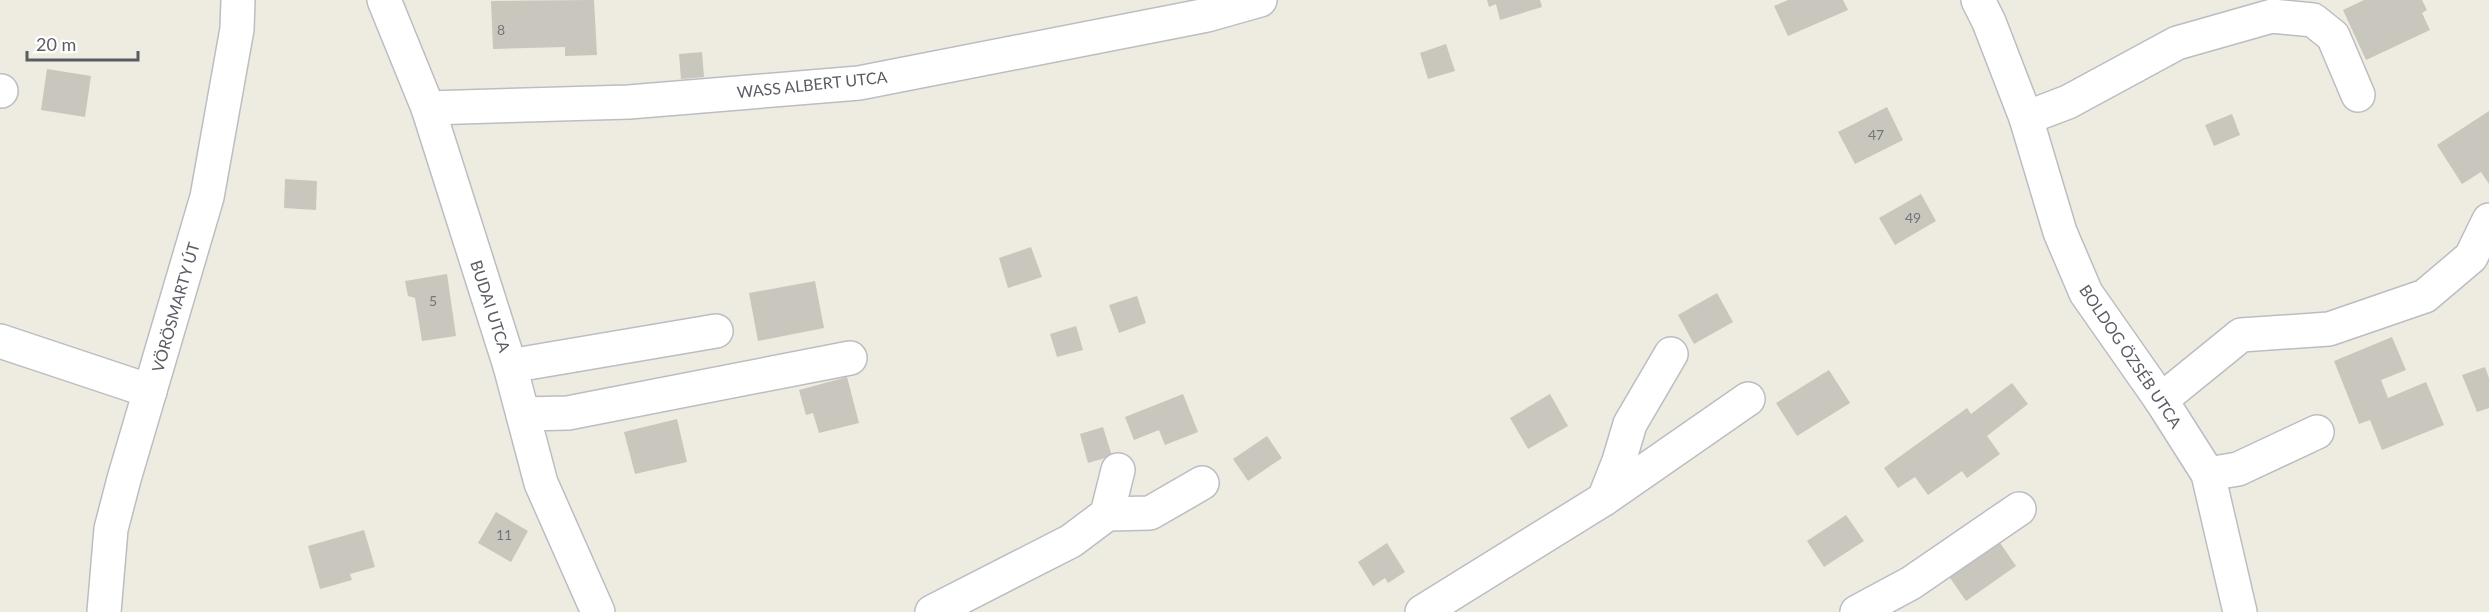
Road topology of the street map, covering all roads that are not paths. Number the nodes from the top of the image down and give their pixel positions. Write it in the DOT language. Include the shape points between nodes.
graph roads {
  1 [pos="238,0"];
  2 [pos="384,0"];
  3 [pos="1260,0"];
  4 [pos="1978,0"];
  5 [pos="2358,95"];
  6 [pos="428,108"];
  7 [pos="2026,118"];
  8 [pos="2489,220"];
  9 [pos="716,332"];
  10 [pos="0,341"];
  11 [pos="1671,354"];
  12 [pos="850,358"];
  13 [pos="510,366"];
  14 [pos="150,391"];
  15 [pos="1748,399"];
  16 [pos="2161,400"];
  17 [pos="523,414"];
  18 [pos="2317,432"];
  19 [pos="1118,470"];
  20 [pos="2208,474"];
  21 [pos="1202,483"];
  22 [pos="1604,499"];
  23 [pos="2019,509"];
  24 [pos="1107,514"];
  25 [pos="104,612"];
  26 [pos="598,612"];
  27 [pos="932,612"];
  28 [pos="1422,612"];
  29 [pos="1857,612"];
  30 [pos="2240,612"];
  1 -- 14 [label="street, VÖRÖSMARTY ÚT" via="237,29 207,197"];
  2 -- 6 [label="street, BUDAI UTCA"];
  3 -- 6 [label="street, WASS ALBERT UTCA" via="1207,15 859,82 629,102"];
  4 -- 7 [label="street, BOLDOG ÖZSÉB UTCA"];
  5 -- 7 [label="street" via="2333,36 2313,20 2272,16 2177,43 2068,102"];
  6 -- 13 [label="street, BUDAI UTCA"];
  7 -- 16 [label="street, BOLDOG ÖZSÉB UTCA" via="2060,232 2086,293"];
  8 -- 16 [label="street" via="2471,257 2425,296 2329,329 2241,335"];
  9 -- 13 [label="street"];
  10 -- 14 [label="street"];
  11 -- 22 [label="street" via="1630,424"];
  12 -- 17 [label="street" via="568,412"];
  13 -- 17 [label="street, BUDAI UTCA"];
  14 -- 25 [label="street, VÖRÖSMARTY ÚT" via="111,529"];
  15 -- 22 [label="street"];
  16 -- 20 [label="street, BOLDOG ÖZSÉB UTCA"];
  17 -- 26 [label="street, BUDAI UTCA" via="541,483"];
  18 -- 20 [label="street" via="2238,469"];
  19 -- 24 [label="street"];
  20 -- 30 [label="street, BOLDOG ÖZSÉB UTCA"];
  21 -- 24 [label="street" via="1150,513"];
  22 -- 28 [label="street"];
  23 -- 29 [label="street" via="1911,584"];
  24 -- 27 [label="street" via="1071,541"];
}
